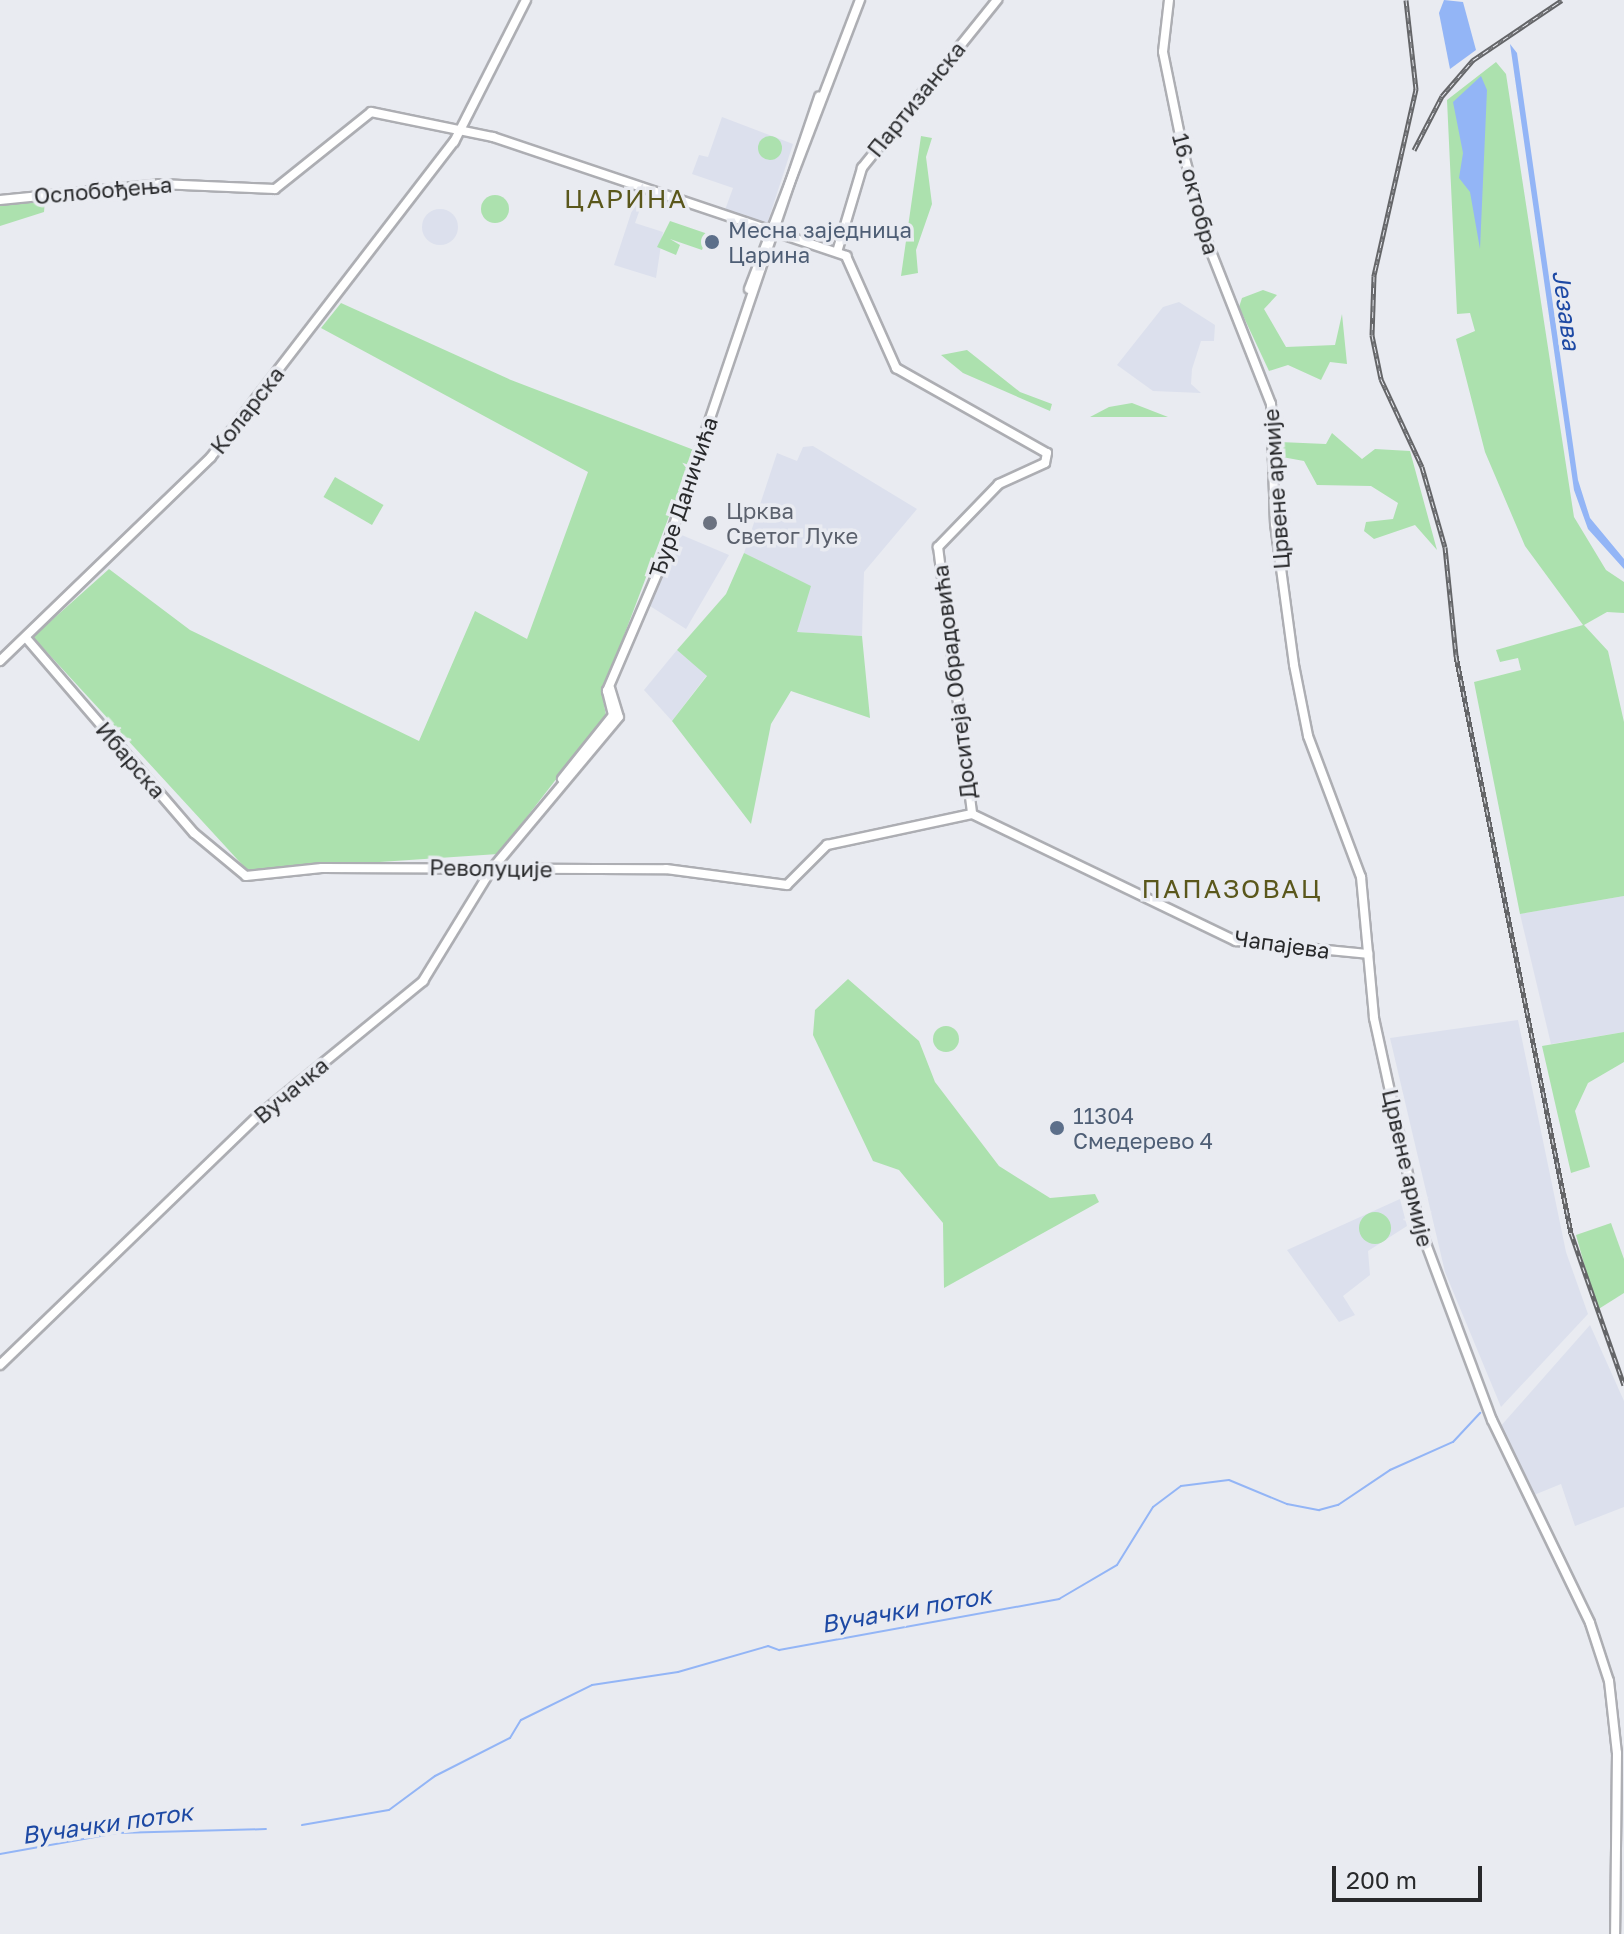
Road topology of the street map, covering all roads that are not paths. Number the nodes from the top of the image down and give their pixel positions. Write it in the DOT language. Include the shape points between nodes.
graph roads {
  1 [pos="526,0"];
  2 [pos="860,0"];
  3 [pos="997,0"];
  4 [pos="1169,0"];
  5 [pos="462,129"];
  6 [pos="0,200"];
  7 [pos="771,231"];
  8 [pos="837,252"];
  9 [pos="1265,379"];
  10 [pos="27,639"];
  11 [pos="0,661"];
  12 [pos="616,714"];
  13 [pos="972,814"];
  14 [pos="983,822"];
  15 [pos="491,870"];
  16 [pos="242,875"];
  17 [pos="1368,954"];
  18 [pos="0,1365"];
  19 [pos="1615,1934"];
  1 -- 5 [label="street, Коларска"];
  2 -- 7 [label="street, Ђуре Даничића"];
  3 -- 8 [label="street, Партизанска" via="862,168"];
  4 -- 9 [label="street, 16. октобра" via="1163,52 1191,184"];
  5 -- 6 [label="street, Ослобођења" via="367,112 322,158 275,189 159,184"];
  5 -- 7 [label="street"];
  5 -- 10 [label="street, Коларска" via="206,463"];
  7 -- 8 [label="street"];
  7 -- 12 [label="street, Ђуре Даничића" via="658,572 610,685 606,699"];
  8 -- 13 [label="street, Доситеја Обрадовића" via="849,260 893,365 1040,446 1045,463 1011,474 938,547"];
  9 -- 17 [label="street, Црвене армије" via="1294,665 1311,745 1356,857"];
  10 -- 11 [label="street, Коларска"];
  10 -- 16 [label="street, Ибарска" via="194,833"];
  12 -- 15 [label="street, Вучачка"];
  13 -- 14 [label="street, Доситеја Обрадовића"];
  13 -- 15 [label="street, Револуције" via="827,845 787,885 666,869"];
  14 -- 17 [label="street, Чапајева" via="1058,849 1152,904 1236,941"];
  15 -- 16 [label="street, Револуције"];
  15 -- 18 [label="street, Вучачка" via="423,981 257,1117"];
  17 -- 19 [label="street, Црвене армије" via="1377,1037 1429,1257 1512,1468 1590,1623 1609,1681 1617,1753"];
}
